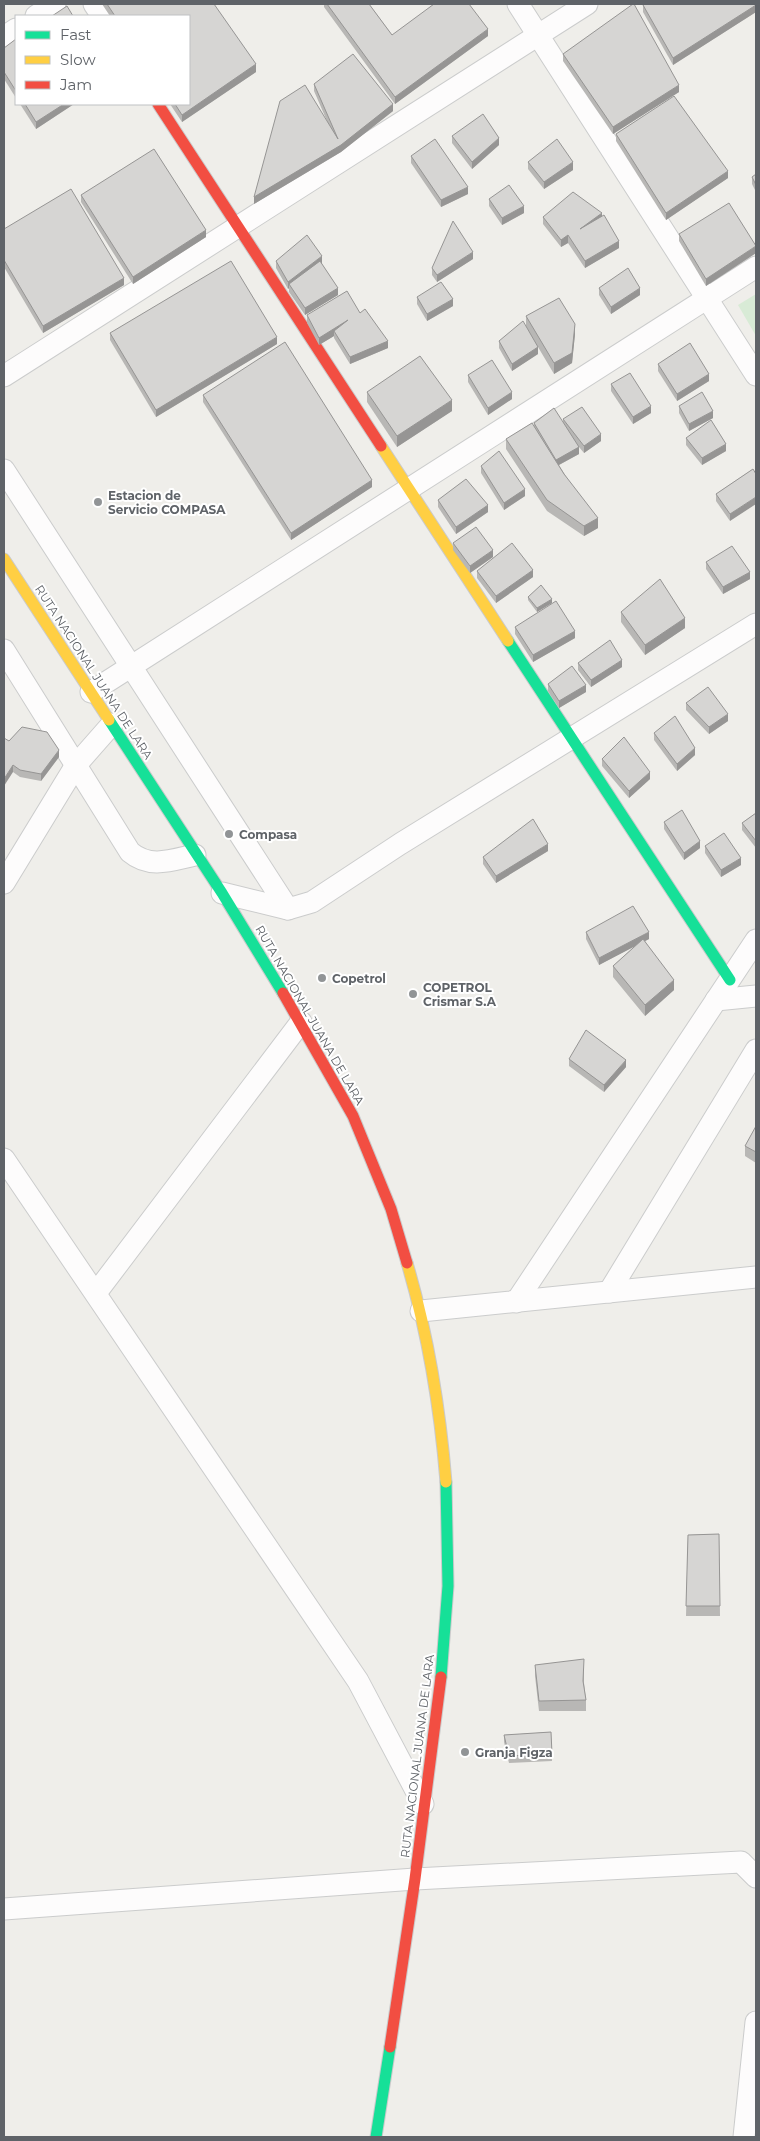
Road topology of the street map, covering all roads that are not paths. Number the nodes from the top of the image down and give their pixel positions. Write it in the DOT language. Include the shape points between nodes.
graph roads {
  1 [pos="55,4"];
  2 [pos="94,4"];
  3 [pos="518,4"];
  4 [pos="587,4"];
  5 [pos="38,15"];
  6 [pos="101,15"];
  7 [pos="15,30"];
  8 [pos="538,35"];
  9 [pos="4,37"];
  10 [pos="159,105"];
  11 [pos="237,227"];
  12 [pos="756,267"];
  13 [pos="707,297"];
  14 [pos="756,374"];
  15 [pos="4,376"];
  16 [pos="4,470"];
  17 [pos="409,489"];
  18 [pos="4,559"];
  19 [pos="756,624"];
  20 [pos="4,650"];
  21 [pos="131,667"];
  22 [pos="91,692"];
  23 [pos="112,724"];
  24 [pos="572,738"];
  25 [pos="76,766"];
  26 [pos="195,855"];
  27 [pos="4,883"];
  28 [pos="222,894"];
  29 [pos="288,909"];
  30 [pos="756,940"];
  31 [pos="730,980"];
  32 [pos="756,996"];
  33 [pos="716,1000"];
  34 [pos="301,1022"];
  35 [pos="756,1050"];
  36 [pos="4,1159"];
  37 [pos="756,1277"];
  38 [pos="609,1292"];
  39 [pos="96,1293"];
  40 [pos="516,1302"];
  41 [pos="421,1311"];
  42 [pos="423,1804"];
  43 [pos="756,1877"];
  44 [pos="415,1879"];
  45 [pos="4,1909"];
  46 [pos="756,2022"];
  47 [pos="376,2137"];
  48 [pos="744,2137"];
  1 -- 5 [label="street"];
  2 -- 6 [label="street"];
  3 -- 8 [label="street"];
  4 -- 8 [label="street"];
  7 -- 9 [label="street"];
  8 -- 11 [label="street"];
  8 -- 13 [label="street"];
  10 -- 11 [label="main road"];
  11 -- 15 [label="street"];
  11 -- 17 [label="main road"];
  12 -- 13 [label="street"];
  13 -- 14 [label="street"];
  13 -- 17 [label="street"];
  16 -- 21 [label="street"];
  17 -- 21 [label="street"];
  17 -- 24 [label="main road"];
  18 -- 22 [label="main road, RUTA NACIONAL JUANA DE LARA"];
  19 -- 24 [label="street"];
  20 -- 25 [label="street"];
  21 -- 22 [label="street"];
  21 -- 29 [label="street"];
  22 -- 23 [label="main road, RUTA NACIONAL JUANA DE LARA"];
  23 -- 25 [label="street"];
  23 -- 26 [label="main road, RUTA NACIONAL JUANA DE LARA"];
  24 -- 29 [label="street" via="312,902"];
  24 -- 31 [label="main road"];
  25 -- 26 [label="street" via="130,852 138,859 153,864"];
  25 -- 27 [label="street"];
  26 -- 28 [label="main road, RUTA NACIONAL JUANA DE LARA"];
  28 -- 29 [label="street"];
  28 -- 34 [label="main road, RUTA NACIONAL JUANA DE LARA"];
  30 -- 31 [label="street"];
  31 -- 33 [label="street"];
  32 -- 33 [label="street"];
  33 -- 40 [label="street"];
  34 -- 39 [label="street"];
  34 -- 41 [label="main road, RUTA NACIONAL JUANA DE LARA" via="353,1116 391,1209"];
  35 -- 38 [label="street"];
  36 -- 39 [label="street"];
  37 -- 38 [label="street"];
  38 -- 40 [label="street"];
  39 -- 42 [label="street" via="358,1681"];
  40 -- 41 [label="street"];
  41 -- 42 [label="main road, RUTA NACIONAL JUANA DE LARA" via="442,1432 448,1531 444,1657 437,1726"];
  42 -- 44 [label="main road, RUTA NACIONAL JUANA DE LARA"];
  43 -- 44 [label="street" via="741,1862"];
  44 -- 45 [label="street"];
  44 -- 47 [label="main road, RUTA NACIONAL JUANA DE LARA"];
  46 -- 48 [label="street"];
}
